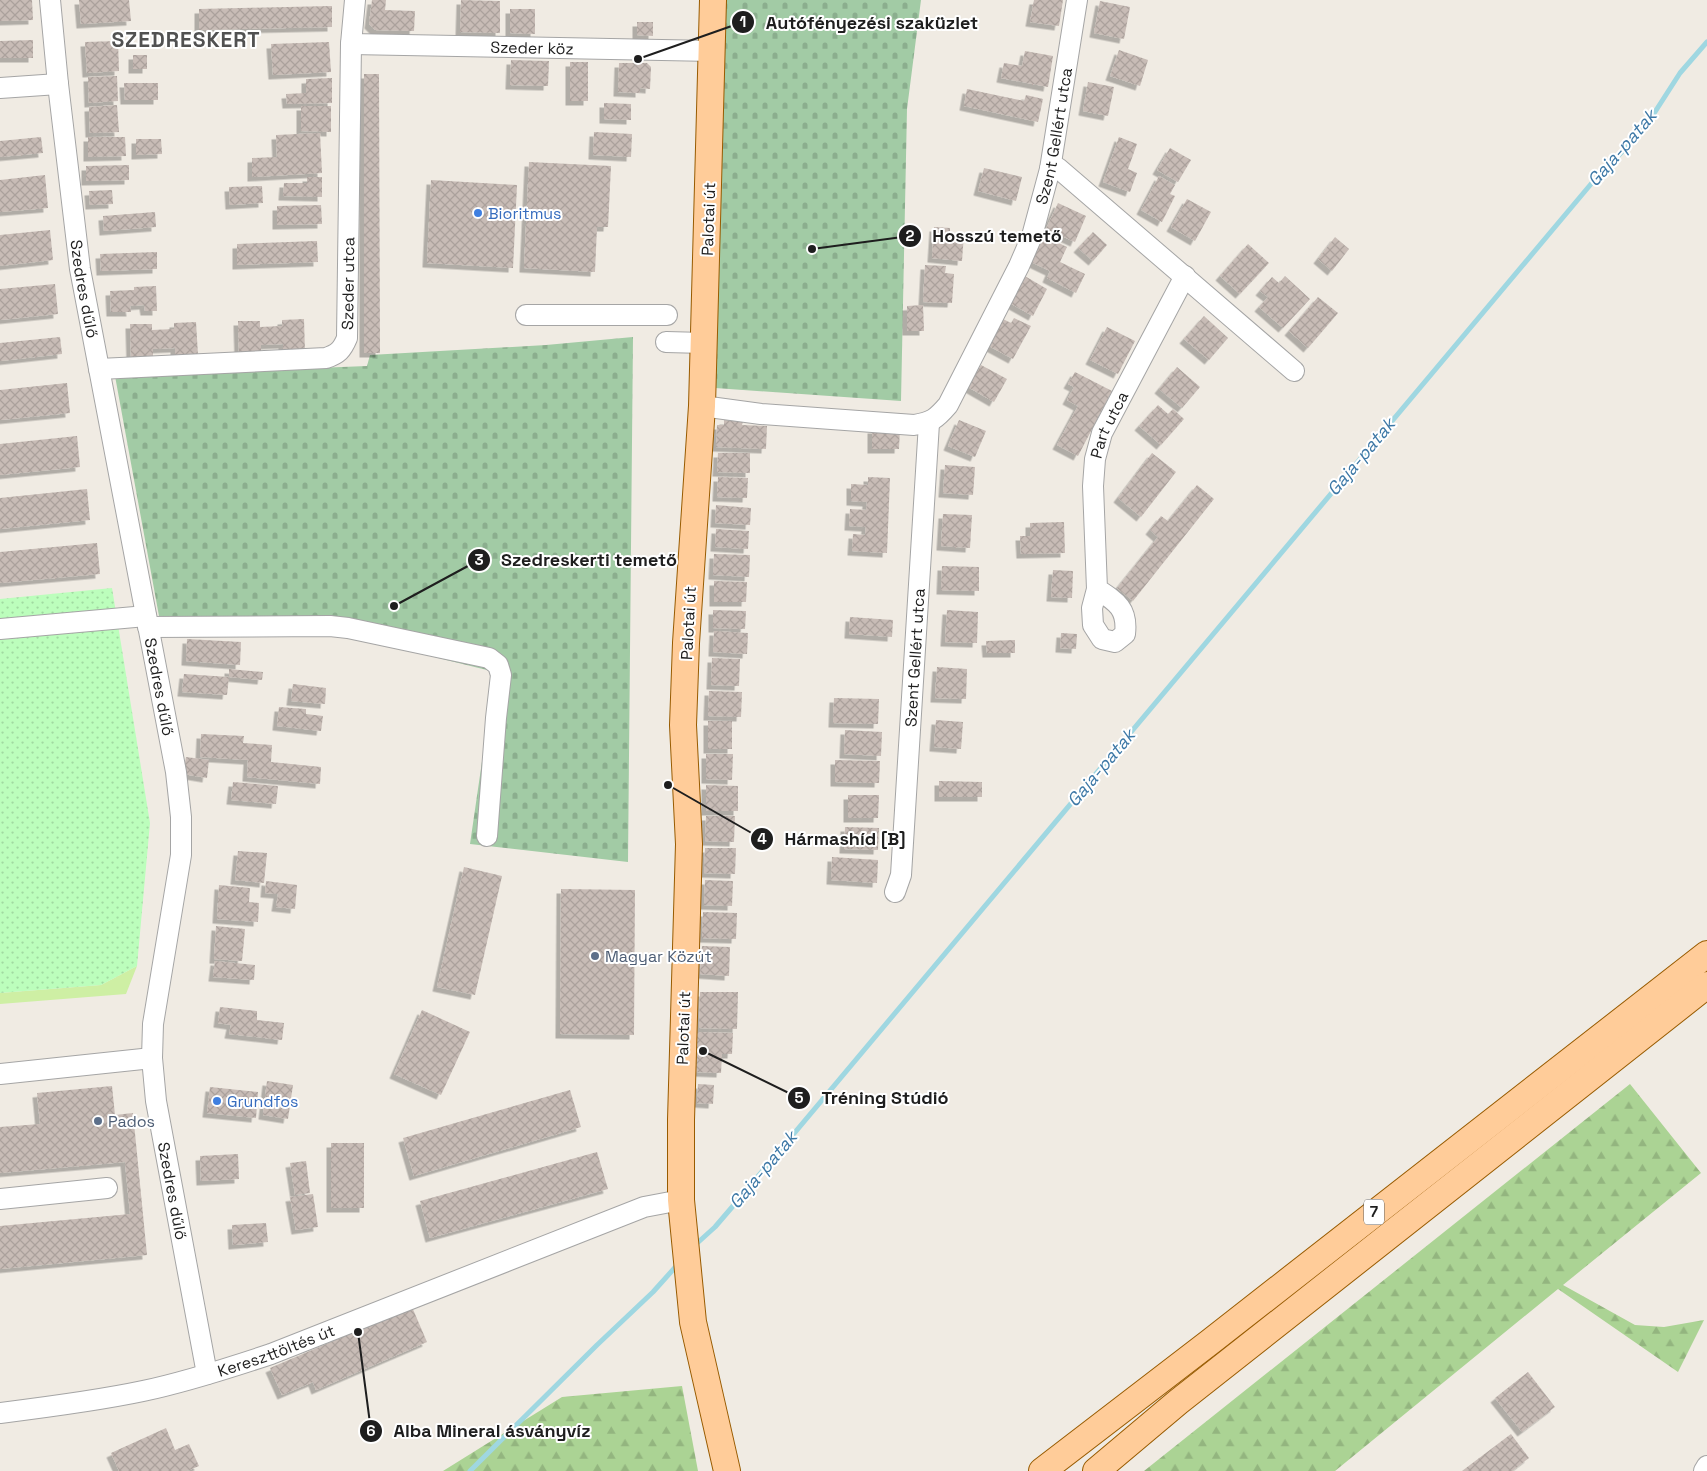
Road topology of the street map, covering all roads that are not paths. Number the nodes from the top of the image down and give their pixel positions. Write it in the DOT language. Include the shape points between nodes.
graph roads {
  1 [pos="50,0"];
  2 [pos="355,0"];
  3 [pos="713,0"];
  4 [pos="1078,0"];
  5 [pos="351,44"];
  6 [pos="713,51"];
  7 [pos="58,84"];
  8 [pos="0,88"];
  9 [pos="1050,169"];
  10 [pos="1185,276"];
  11 [pos="526,315"];
  12 [pos="666,315"];
  13 [pos="666,342"];
  14 [pos="704,343"];
  15 [pos="99,368"];
  16 [pos="1294,371"];
  17 [pos="702,406"];
  18 [pos="929,423"];
  19 [pos="1097,589"];
  20 [pos="147,621"];
  21 [pos="0,629"];
  22 [pos="487,836"];
  23 [pos="895,892"];
  24 [pos="1707,954"];
  25 [pos="1707,985"];
  26 [pos="152,1058"];
  27 [pos="0,1074"];
  28 [pos="107,1188"];
  29 [pos="0,1199"];
  30 [pos="682,1208"];
  31 [pos="207,1374"];
  32 [pos="0,1413"];
  33 [pos="1707,1466"];
  34 [pos="727,1471"];
  35 [pos="1042,1471"];
  36 [pos="1096,1471"];
  37 [pos="1704,1471"];
  1 -- 7 [label="street, Szedres dűlő"];
  2 -- 5 [label="street, Szeder utca"];
  3 -- 6 [label="main road, Palotai út"];
  4 -- 9 [label="street, Szent Gellért utca"];
  5 -- 6 [label="street, Szeder köz"];
  5 -- 15 [label="street, Szeder utca" via="347,338 343,349 326,358"];
  6 -- 14 [label="main road, Palotai út"];
  7 -- 8 [label="street"];
  7 -- 15 [label="street, Szedres dűlő" via="80,269"];
  9 -- 10 [label="street" via="1058,168"];
  9 -- 18 [label="street, Szent Gellért utca" via="1032,236 1019,266 948,405"];
  10 -- 16 [label="street"];
  10 -- 19 [label="street, Part utca" via="1102,433 1095,459 1093,486"];
  11 -- 12 [label="street"];
  13 -- 14 [label="street"];
  14 -- 17 [label="main road, Palotai út"];
  15 -- 20 [label="street, Szedres dűlő"];
  17 -- 18 [label="street" via="771,415 914,425"];
  17 -- 30 [label="main road, Palotai út" via="683,725 689,844 680,1120"];
  18 -- 23 [label="street, Szent Gellért utca" via="900,875"];
  20 -- 21 [label="street"];
  20 -- 22 [label="street" via="330,626 489,658 498,665 502,675"];
  20 -- 26 [label="street, Szedres dűlő" via="176,772 181,817 181,855 153,1024"];
  24 -- 35 [label="main road, 7"];
  25 -- 36 [label="main road, 7" via="1178,1402"];
  26 -- 27 [label="street"];
  26 -- 31 [label="street, Szedres dűlő" via="156,1101"];
  28 -- 29 [label="street"];
  30 -- 31 [label="street, Kereszttöltés út" via="644,1207 271,1354"];
  30 -- 34 [label="main road, Palotai út" via="691,1307"];
  31 -- 32 [label="street, Kereszttöltés út" via="88,1402"];
  33 -- 37 [label="street"];
}
